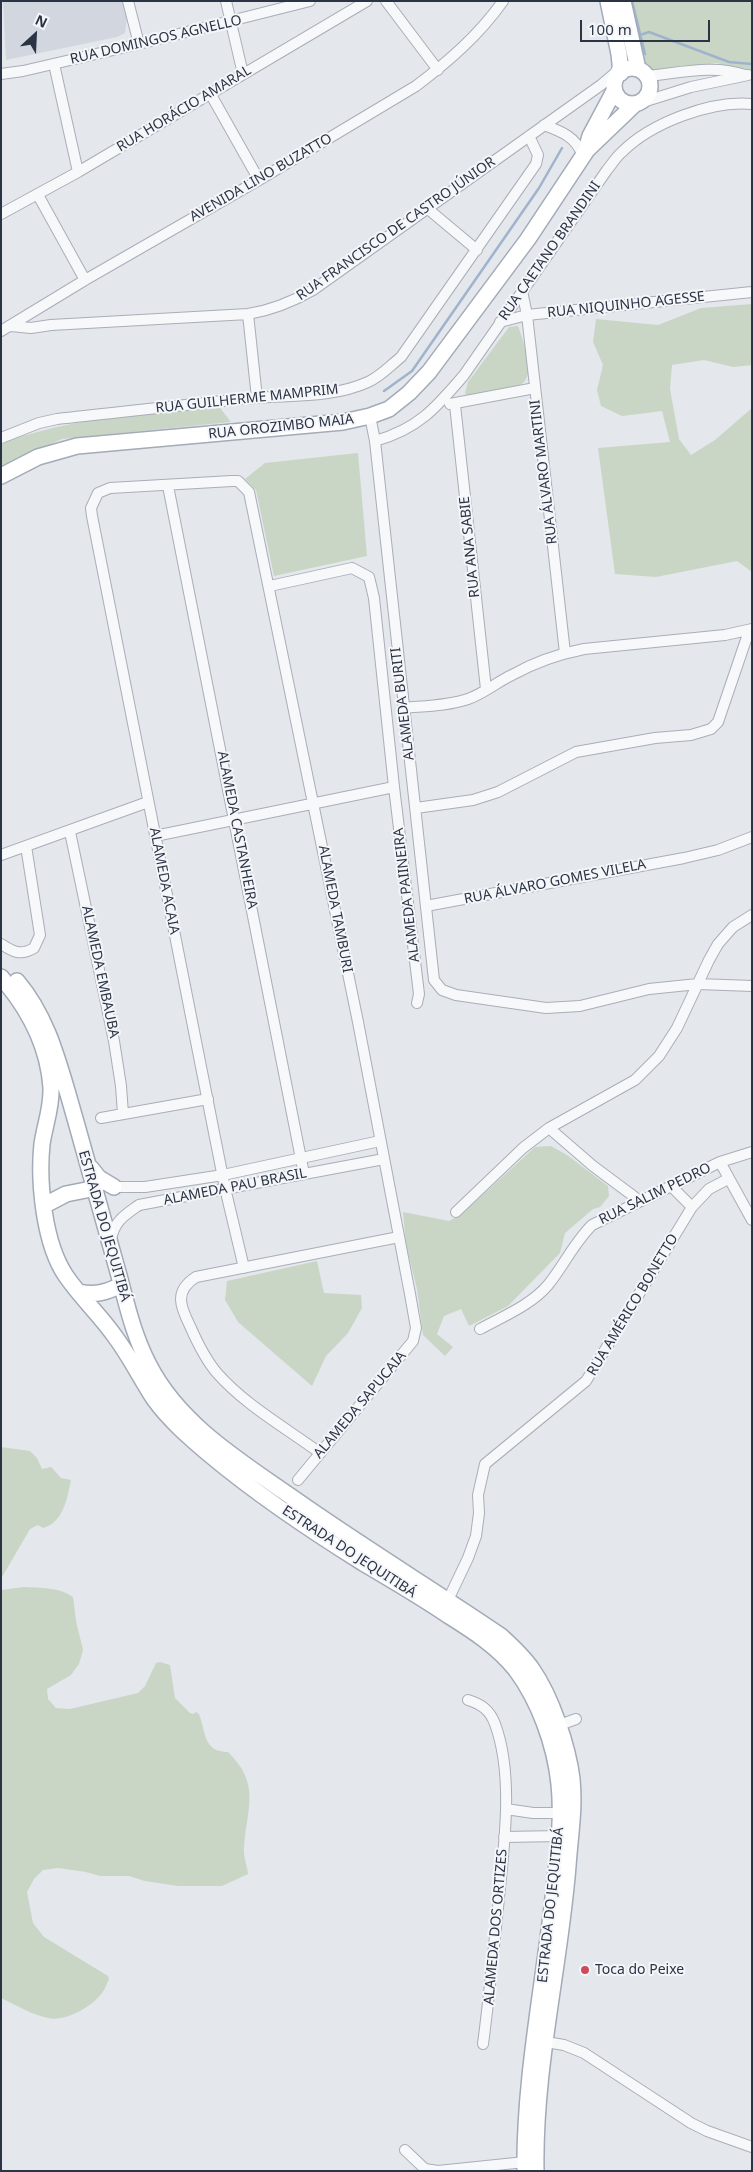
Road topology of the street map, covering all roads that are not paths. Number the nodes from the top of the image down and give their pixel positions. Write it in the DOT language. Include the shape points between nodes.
graph roads {
  1 [pos="128,1"];
  2 [pos="226,1"];
  3 [pos="310,1"];
  4 [pos="367,1"];
  5 [pos="386,1"];
  6 [pos="503,1"];
  7 [pos="608,1"];
  8 [pos="623,1"];
  9 [pos="231,22"];
  10 [pos="139,44"];
  11 [pos="54,64"];
  12 [pos="620,68"];
  13 [pos="438,70"];
  14 [pos="643,73"];
  15 [pos="1,74"];
  16 [pos="243,74"];
  17 [pos="750,76"];
  18 [pos="614,91"];
  19 [pos="210,93"];
  20 [pos="639,103"];
  21 [pos="752,104"];
  22 [pos="544,125"];
  23 [pos="529,136"];
  24 [pos="584,153"];
  25 [pos="78,172"];
  26 [pos="259,180"];
  27 [pos="38,195"];
  28 [pos="428,209"];
  29 [pos="1,214"];
  30 [pos="477,250"];
  31 [pos="85,280"];
  32 [pos="522,291"];
  33 [pos="752,292"];
  34 [pos="34,312"];
  35 [pos="248,314"];
  36 [pos="527,315"];
  37 [pos="500,322"];
  38 [pos="51,325"];
  39 [pos="6,329"];
  40 [pos="535,388"];
  41 [pos="257,398"];
  42 [pos="440,404"];
  43 [pos="455,404"];
  44 [pos="370,416"];
  45 [pos="1,438"];
  46 [pos="375,441"];
  47 [pos="1,476"];
  48 [pos="168,486"];
  49 [pos="270,586"];
  50 [pos="750,630"];
  51 [pos="565,653"];
  52 [pos="486,689"];
  53 [pos="403,708"];
  54 [pos="394,787"];
  55 [pos="148,802"];
  56 [pos="313,803"];
  57 [pos="416,808"];
  58 [pos="235,819"];
  59 [pos="70,832"];
  60 [pos="155,836"];
  61 [pos="752,837"];
  62 [pos="26,846"];
  63 [pos="1,855"];
  64 [pos="426,906"];
  65 [pos="752,915"];
  66 [pos="1,944"];
  67 [pos="1,970"];
  68 [pos="1,977"];
  69 [pos="698,984"];
  70 [pos="752,986"];
  71 [pos="417,1003"];
  72 [pos="208,1099"];
  73 [pos="123,1114"];
  74 [pos="101,1118"];
  75 [pos="549,1128"];
  76 [pos="380,1141"];
  77 [pos="752,1152"];
  78 [pos="301,1158"];
  79 [pos="384,1159"];
  80 [pos="85,1160"];
  81 [pos="720,1162"];
  82 [pos="223,1174"];
  83 [pos="304,1174"];
  84 [pos="728,1179"];
  85 [pos="671,1186"];
  86 [pos="114,1187"];
  87 [pos="96,1188"];
  88 [pos="138,1188"];
  89 [pos="225,1188"];
  90 [pos="640,1202"];
  91 [pos="44,1205"];
  92 [pos="139,1205"];
  93 [pos="692,1208"];
  94 [pos="456,1212"];
  95 [pos="752,1220"];
  96 [pos="399,1237"];
  97 [pos="110,1246"];
  98 [pos="244,1268"];
  99 [pos="121,1285"];
  100 [pos="79,1292"];
  101 [pos="416,1328"];
  102 [pos="480,1329"];
  103 [pos="320,1453"];
  104 [pos="298,1480"];
  105 [pos="448,1600"];
  106 [pos="468,1700"];
  107 [pos="576,1719"];
  108 [pos="557,1726"];
  109 [pos="506,1809"];
  110 [pos="560,1813"];
  111 [pos="560,1836"];
  112 [pos="504,1837"];
  113 [pos="546,2042"];
  114 [pos="483,2044"];
  115 [pos="752,2147"];
  116 [pos="405,2150"];
  117 [pos="529,2168"];
  1 -- 10 [label="street"];
  2 -- 9 [label="street"];
  3 -- 9 [label="street, RUA DOMINGOS AGNELLO"];
  4 -- 16 [label="street, RUA HORÁCIO AMARAL"];
  5 -- 13 [label="street"];
  6 -- 13 [label="street, AVENIDA LINO BUZATTO" via="480,31"];
  7 -- 12 [label="main road"];
  8 -- 14 [label="main road"];
  9 -- 10 [label="street, RUA DOMINGOS AGNELLO"];
  9 -- 16 [label="street"];
  10 -- 11 [label="street, RUA DOMINGOS AGNELLO"];
  11 -- 15 [label="street, RUA DOMINGOS AGNELLO"];
  11 -- 25 [label="street"];
  12 -- 14 [label="main road" via="632,68"];
  12 -- 18 [label="main road"];
  12 -- 22 [label="street, RUA FRANCISCO DE CASTRO JÚNIOR"];
  13 -- 26 [label="street, AVENIDA LINO BUZATTO"];
  14 -- 17 [label="street" via="710,69"];
  14 -- 20 [label="main road" via="651,88"];
  16 -- 19 [label="street, RUA HORÁCIO AMARAL"];
  17 -- 20 [label="street" via="691,87"];
  18 -- 20 [label="main road" via="624,102"];
  18 -- 24 [label="main road, RUA OROZIMBO MAIA"];
  19 -- 25 [label="street, RUA HORÁCIO AMARAL"];
  19 -- 26 [label="street"];
  20 -- 24 [label="main road, RUA OROZIMBO MAIA"];
  21 -- 32 [label="street, RUA CAETANO BRANDINI" via="737,103 698,111 666,122 622,151"];
  22 -- 23 [label="street, RUA FRANCISCO DE CASTRO JÚNIOR"];
  22 -- 24 [label="street" via="570,137"];
  23 -- 28 [label="street, RUA FRANCISCO DE CASTRO JÚNIOR"];
  23 -- 30 [label="street, RUA GUILHERME MAMPRIM" via="538,155 536,164"];
  24 -- 44 [label="main road, RUA OROZIMBO MAIA" via="528,239 429,372 397,403"];
  25 -- 27 [label="street, RUA HORÁCIO AMARAL"];
  26 -- 31 [label="street, AVENIDA LINO BUZATTO"];
  27 -- 29 [label="street, RUA HORÁCIO AMARAL"];
  27 -- 31 [label="street"];
  28 -- 30 [label="street"];
  28 -- 35 [label="street, RUA FRANCISCO DE CASTRO JÚNIOR" via="313,290 268,311"];
  30 -- 41 [label="street, RUA GUILHERME MAMPRIM" via="401,357 382,374 367,382 333,391"];
  31 -- 34 [label="street, AVENIDA LINO BUZATTO"];
  32 -- 36 [label="street, RUA ÁLVARO MARTINI"];
  32 -- 37 [label="street, RUA CAETANO BRANDINI"];
  33 -- 36 [label="street, RUA NIQUINHO AGESSE"];
  34 -- 38 [label="street"];
  34 -- 39 [label="street, AVENIDA LINO BUZATTO"];
  35 -- 38 [label="street, RUA FRANCISCO DE CASTRO JÚNIOR"];
  35 -- 41 [label="street"];
  36 -- 37 [label="street, RUA NIQUINHO AGESSE"];
  36 -- 40 [label="street, RUA ÁLVARO MARTINI"];
  37 -- 42 [label="street, RUA CAETANO BRANDINI"];
  38 -- 39 [label="street, RUA FRANCISCO DE CASTRO JÚNIOR"];
  40 -- 43 [label="street"];
  40 -- 51 [label="street, RUA ÁLVARO MARTINI"];
  41 -- 45 [label="street, RUA GUILHERME MAMPRIM" via="57,419"];
  42 -- 43 [label="street"];
  42 -- 46 [label="street, RUA CAETANO BRANDINI" via="410,428"];
  43 -- 52 [label="street, RUA ANA SABIE"];
  44 -- 46 [label="street, ALAMEDA BURITI"];
  44 -- 47 [label="main road, RUA OROZIMBO MAIA" via="343,422 77,446 38,457"];
  46 -- 53 [label="street, ALAMEDA BURITI"];
  48 -- 49 [label="street, ALAMEDA TAMBURI" via="238,481 249,492"];
  48 -- 55 [label="street, ALAMEDA ACAIA" via="110,488 98,493 92,508"];
  48 -- 58 [label="street, ALAMEDA CASTANHEIRA"];
  49 -- 54 [label="street, ALAMEDA PAIINEIRA" via="352,568 369,577"];
  49 -- 56 [label="street, ALAMEDA TAMBURI"];
  50 -- 51 [label="street"];
  50 -- 57 [label="street" via="718,722 711,729 691,735 576,752 498,792 473,800"];
  51 -- 52 [label="street" via="547,658"];
  52 -- 53 [label="street" via="450,703"];
  53 -- 57 [label="street, ALAMEDA BURITI"];
  54 -- 56 [label="street"];
  54 -- 71 [label="street, ALAMEDA PAIINEIRA" via="419,994"];
  55 -- 59 [label="street"];
  55 -- 60 [label="street, ALAMEDA ACAIA"];
  56 -- 58 [label="street"];
  56 -- 76 [label="street, ALAMEDA TAMBURI"];
  57 -- 64 [label="street, ALAMEDA BURITI"];
  58 -- 60 [label="street"];
  58 -- 78 [label="street, ALAMEDA CASTANHEIRA"];
  59 -- 62 [label="street"];
  59 -- 73 [label="street, ALAMEDA EMBAUBA" via="114,1041"];
  60 -- 72 [label="street, ALAMEDA ACAIA"];
  61 -- 64 [label="street, RUA ÁLVARO GOMES VILELA" via="684,858"];
  62 -- 63 [label="street"];
  62 -- 66 [label="street" via="39,941 34,948 22,953"];
  64 -- 69 [label="street, ALAMEDA BURITI" via="434,980 442,990 456,995 546,1008 580,1006 649,989"];
  65 -- 69 [label="street" via="733,927 718,944"];
  67 -- 80 [label="main road, ESTRADA DO JEQUITIBÁ" via="12,976 32,999 52,1040"];
  68 -- 91 [label="main road, ESTRADA DO JEQUITIBÁ" via="21,1001 37,1031 50,1083 50,1110 42,1143"];
  69 -- 70 [label="street"];
  69 -- 75 [label="street" via="659,1056 635,1080"];
  72 -- 73 [label="street"];
  72 -- 82 [label="street, ALAMEDA ACAIA"];
  73 -- 74 [label="street"];
  75 -- 90 [label="street"];
  75 -- 94 [label="street" via="523,1148"];
  76 -- 78 [label="street, ALAMEDA PAU BRASIL"];
  76 -- 79 [label="street, ALAMEDA TAMBURI"];
  77 -- 81 [label="street, RUA SALIM PEDRO"];
  78 -- 82 [label="street, ALAMEDA PAU BRASIL"];
  78 -- 83 [label="street, ALAMEDA CASTANHEIRA"];
  79 -- 83 [label="street, ALAMEDA PAU BRASIL"];
  79 -- 96 [label="street, ALAMEDA TAMBURI"];
  80 -- 86 [label="main road" via="99,1178"];
  80 -- 87 [label="main road, ESTRADA DO JEQUITIBÁ"];
  81 -- 84 [label="street"];
  81 -- 85 [label="street, RUA SALIM PEDRO"];
  82 -- 88 [label="street, ALAMEDA PAU BRASIL"];
  82 -- 89 [label="street, ALAMEDA ACAIA"];
  83 -- 89 [label="street, ALAMEDA PAU BRASIL"];
  84 -- 93 [label="street, RUA AMÉRICO BONETTO" via="709,1188"];
  84 -- 95 [label="street"];
  85 -- 90 [label="street, RUA SALIM PEDRO"];
  85 -- 93 [label="street"];
  86 -- 87 [label="street, ALAMEDA PAU BRASIL"];
  86 -- 88 [label="street, ALAMEDA PAU BRASIL"];
  87 -- 91 [label="main road" via="66,1194"];
  87 -- 97 [label="main road, ESTRADA DO JEQUITIBÁ"];
  88 -- 92 [label="street"];
  89 -- 92 [label="street, ALAMEDA PAU BRASIL"];
  89 -- 98 [label="street, ALAMEDA ACAIA"];
  90 -- 102 [label="street, RUA SALIM PEDRO" via="592,1225 548,1286 530,1301"];
  91 -- 100 [label="main road, ESTRADA DO JEQUITIBÁ" via="54,1253 65,1275"];
  92 -- 97 [label="street, ALAMEDA PAU BRASIL" via="119,1219 113,1229"];
  93 -- 105 [label="street, RUA AMÉRICO BONETTO" via="586,1381 485,1464 478,1495 476,1536"];
  96 -- 98 [label="street"];
  96 -- 101 [label="street, ALAMEDA TAMBURI"];
  97 -- 99 [label="main road, ESTRADA DO JEQUITIBÁ"];
  98 -- 103 [label="street" via="190,1281 180,1296 182,1312 216,1373 245,1399"];
  99 -- 100 [label="main road" via="100,1293"];
  99 -- 105 [label="main road, ESTRADA DO JEQUITIBÁ" via="132,1328 150,1367 172,1400 201,1430 330,1524"];
  100 -- 110 [label="main road, ESTRADA DO JEQUITIBÁ" via="113,1333 157,1402 181,1430 212,1457 318,1535 463,1624 505,1657 538,1709 559,1780"];
  101 -- 103 [label="street, ALAMEDA SAPUCAIA" via="413,1341"];
  103 -- 104 [label="street, ALAMEDA SAPUCAIA"];
  105 -- 108 [label="main road, ESTRADA DO JEQUITIBÁ" via="516,1650 539,1681"];
  106 -- 109 [label="street, ALAMEDA DOS ORTIZES" via="482,1705 495,1722 502,1751"];
  107 -- 108 [label="street"];
  108 -- 113 [label="main road, ESTRADA DO JEQUITIBÁ" via="569,1763 574,1810"];
  109 -- 110 [label="street"];
  109 -- 112 [label="street, ALAMEDA DOS ORTIZES"];
  110 -- 111 [label="main road, ESTRADA DO JEQUITIBÁ"];
  111 -- 112 [label="street"];
  111 -- 117 [label="main road, ESTRADA DO JEQUITIBÁ" via="527,2104"];
  112 -- 114 [label="street, ALAMEDA DOS ORTIZES"];
  113 -- 115 [label="street" via="584,2053 691,2123"];
  113 -- 117 [label="main road, ESTRADA DO JEQUITIBÁ"];
  116 -- 117 [label="street" via="425,2170"];
}
